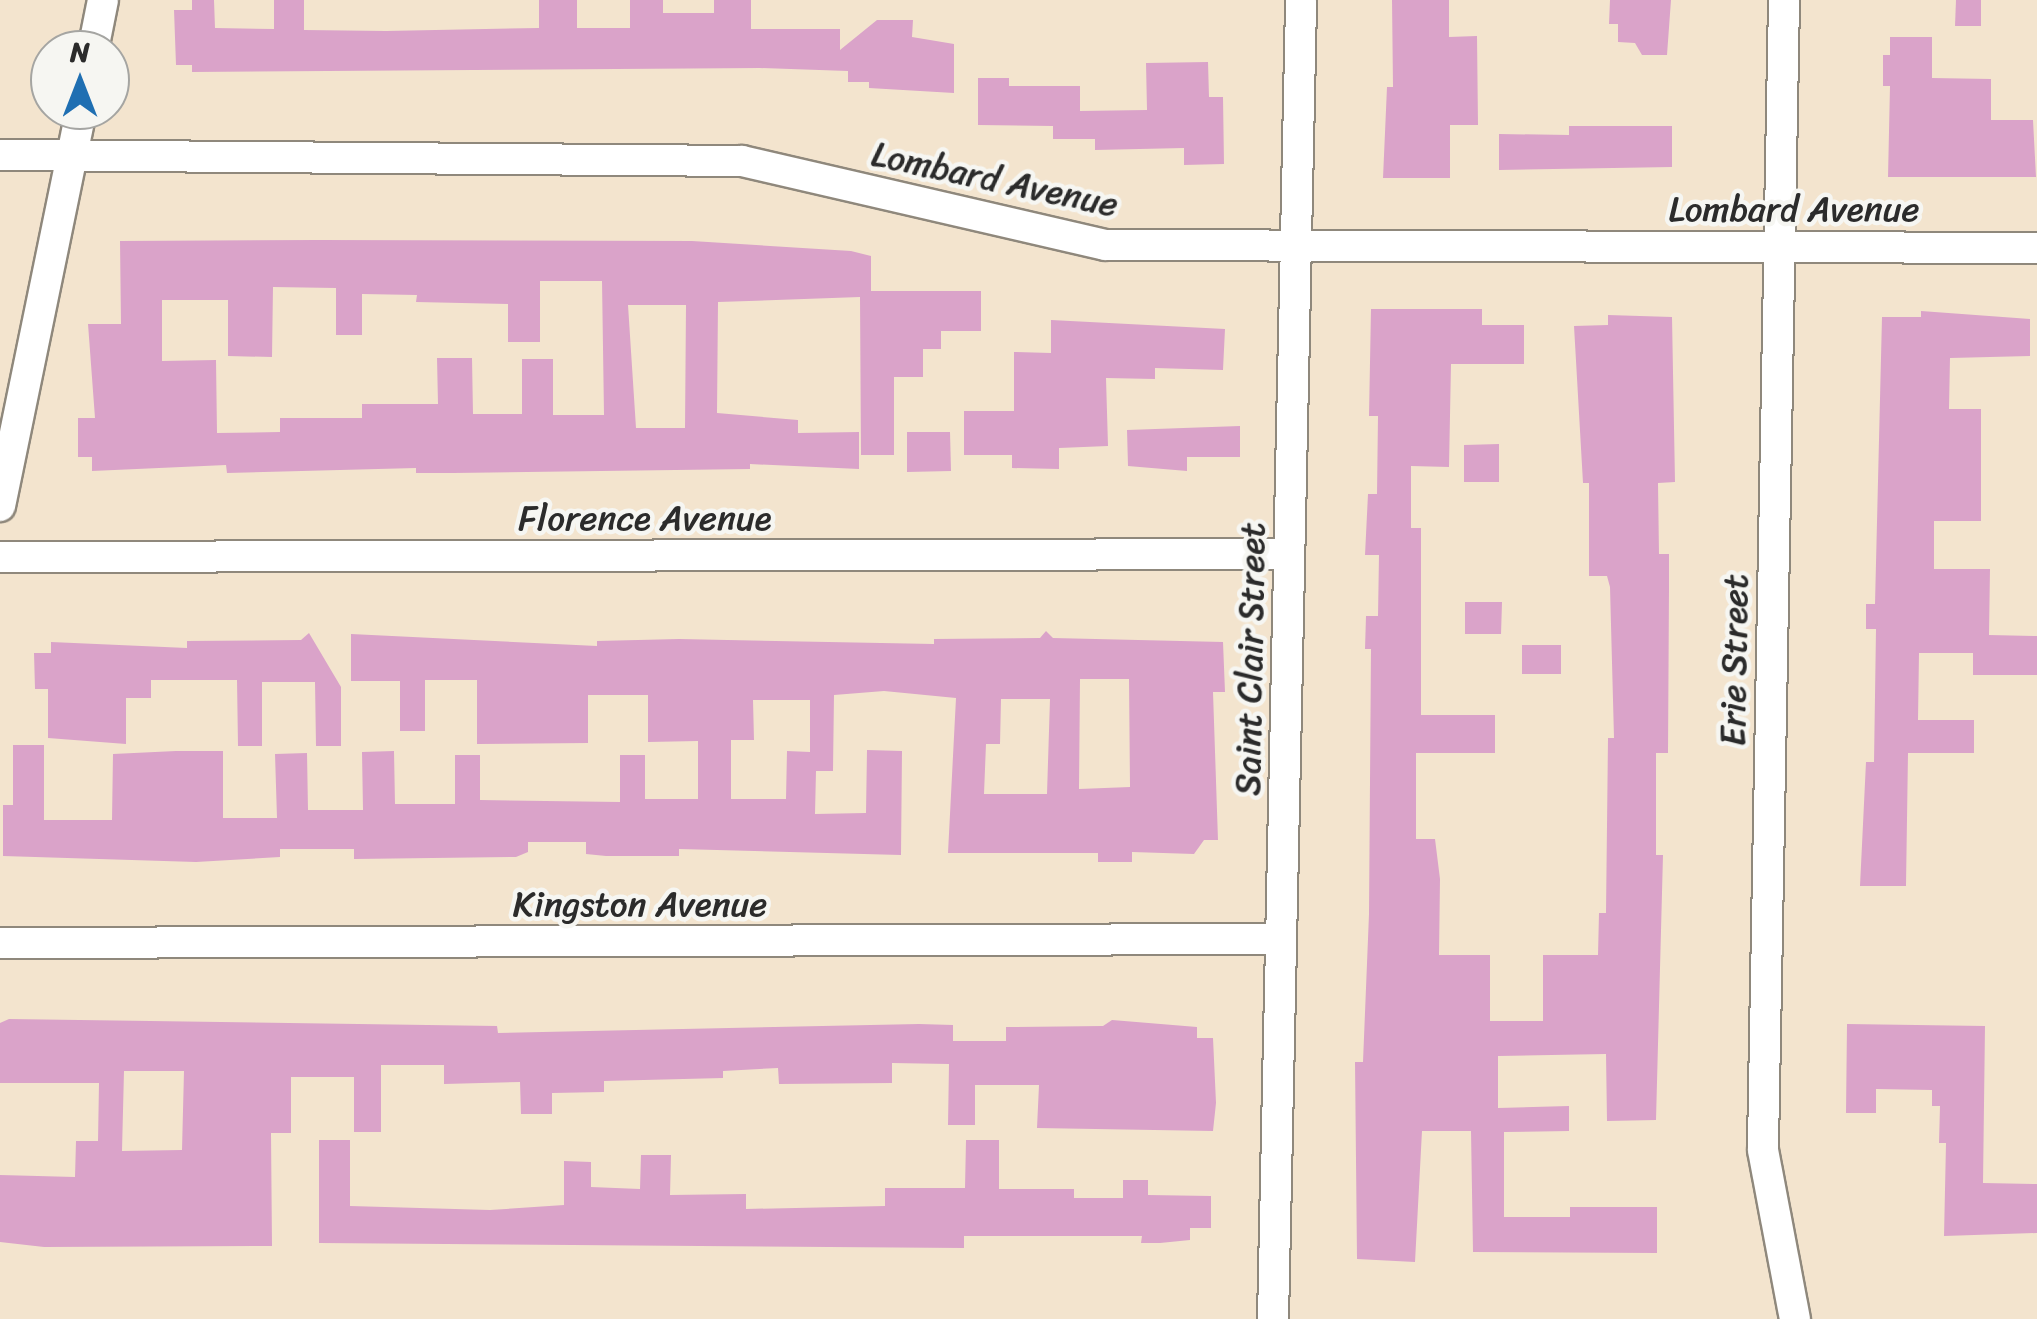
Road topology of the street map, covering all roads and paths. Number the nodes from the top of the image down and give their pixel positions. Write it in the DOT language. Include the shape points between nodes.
graph roads {
  1 [pos="103,0"];
  2 [pos="1302,0"];
  3 [pos="1784,0"];
  4 [pos="97,30"];
  5 [pos="77,130"];
  6 [pos="0,155"];
  7 [pos="72,155"];
  8 [pos="1778,246"];
  9 [pos="1296,247"];
  10 [pos="2037,248"];
  11 [pos="0,506"];
  12 [pos="1289,554"];
  13 [pos="0,557"];
  14 [pos="1281,940"];
  15 [pos="0,943"];
  16 [pos="1273,1319"];
  17 [pos="1795,1319"];
  1 -- 4 [label="street"];
  2 -- 9 [label="street, Saint Clair Street"];
  3 -- 8 [label="street, Erie Street"];
  5 -- 7 [label="street"];
  6 -- 7 [label="street, Lombard Avenue"];
  7 -- 9 [label="street, Lombard Avenue" via="742,161 1105,245"];
  7 -- 11 [label="street"];
  8 -- 9 [label="street, Lombard Avenue"];
  8 -- 10 [label="street, Lombard Avenue"];
  8 -- 17 [label="street, Erie Street" via="1764,1150"];
  9 -- 12 [label="street, Saint Clair Street"];
  12 -- 13 [label="street, Florence Avenue"];
  12 -- 14 [label="street, Saint Clair Street"];
  14 -- 15 [label="street, Kingston Avenue"];
  14 -- 16 [label="street, Saint Clair Street"];
}
